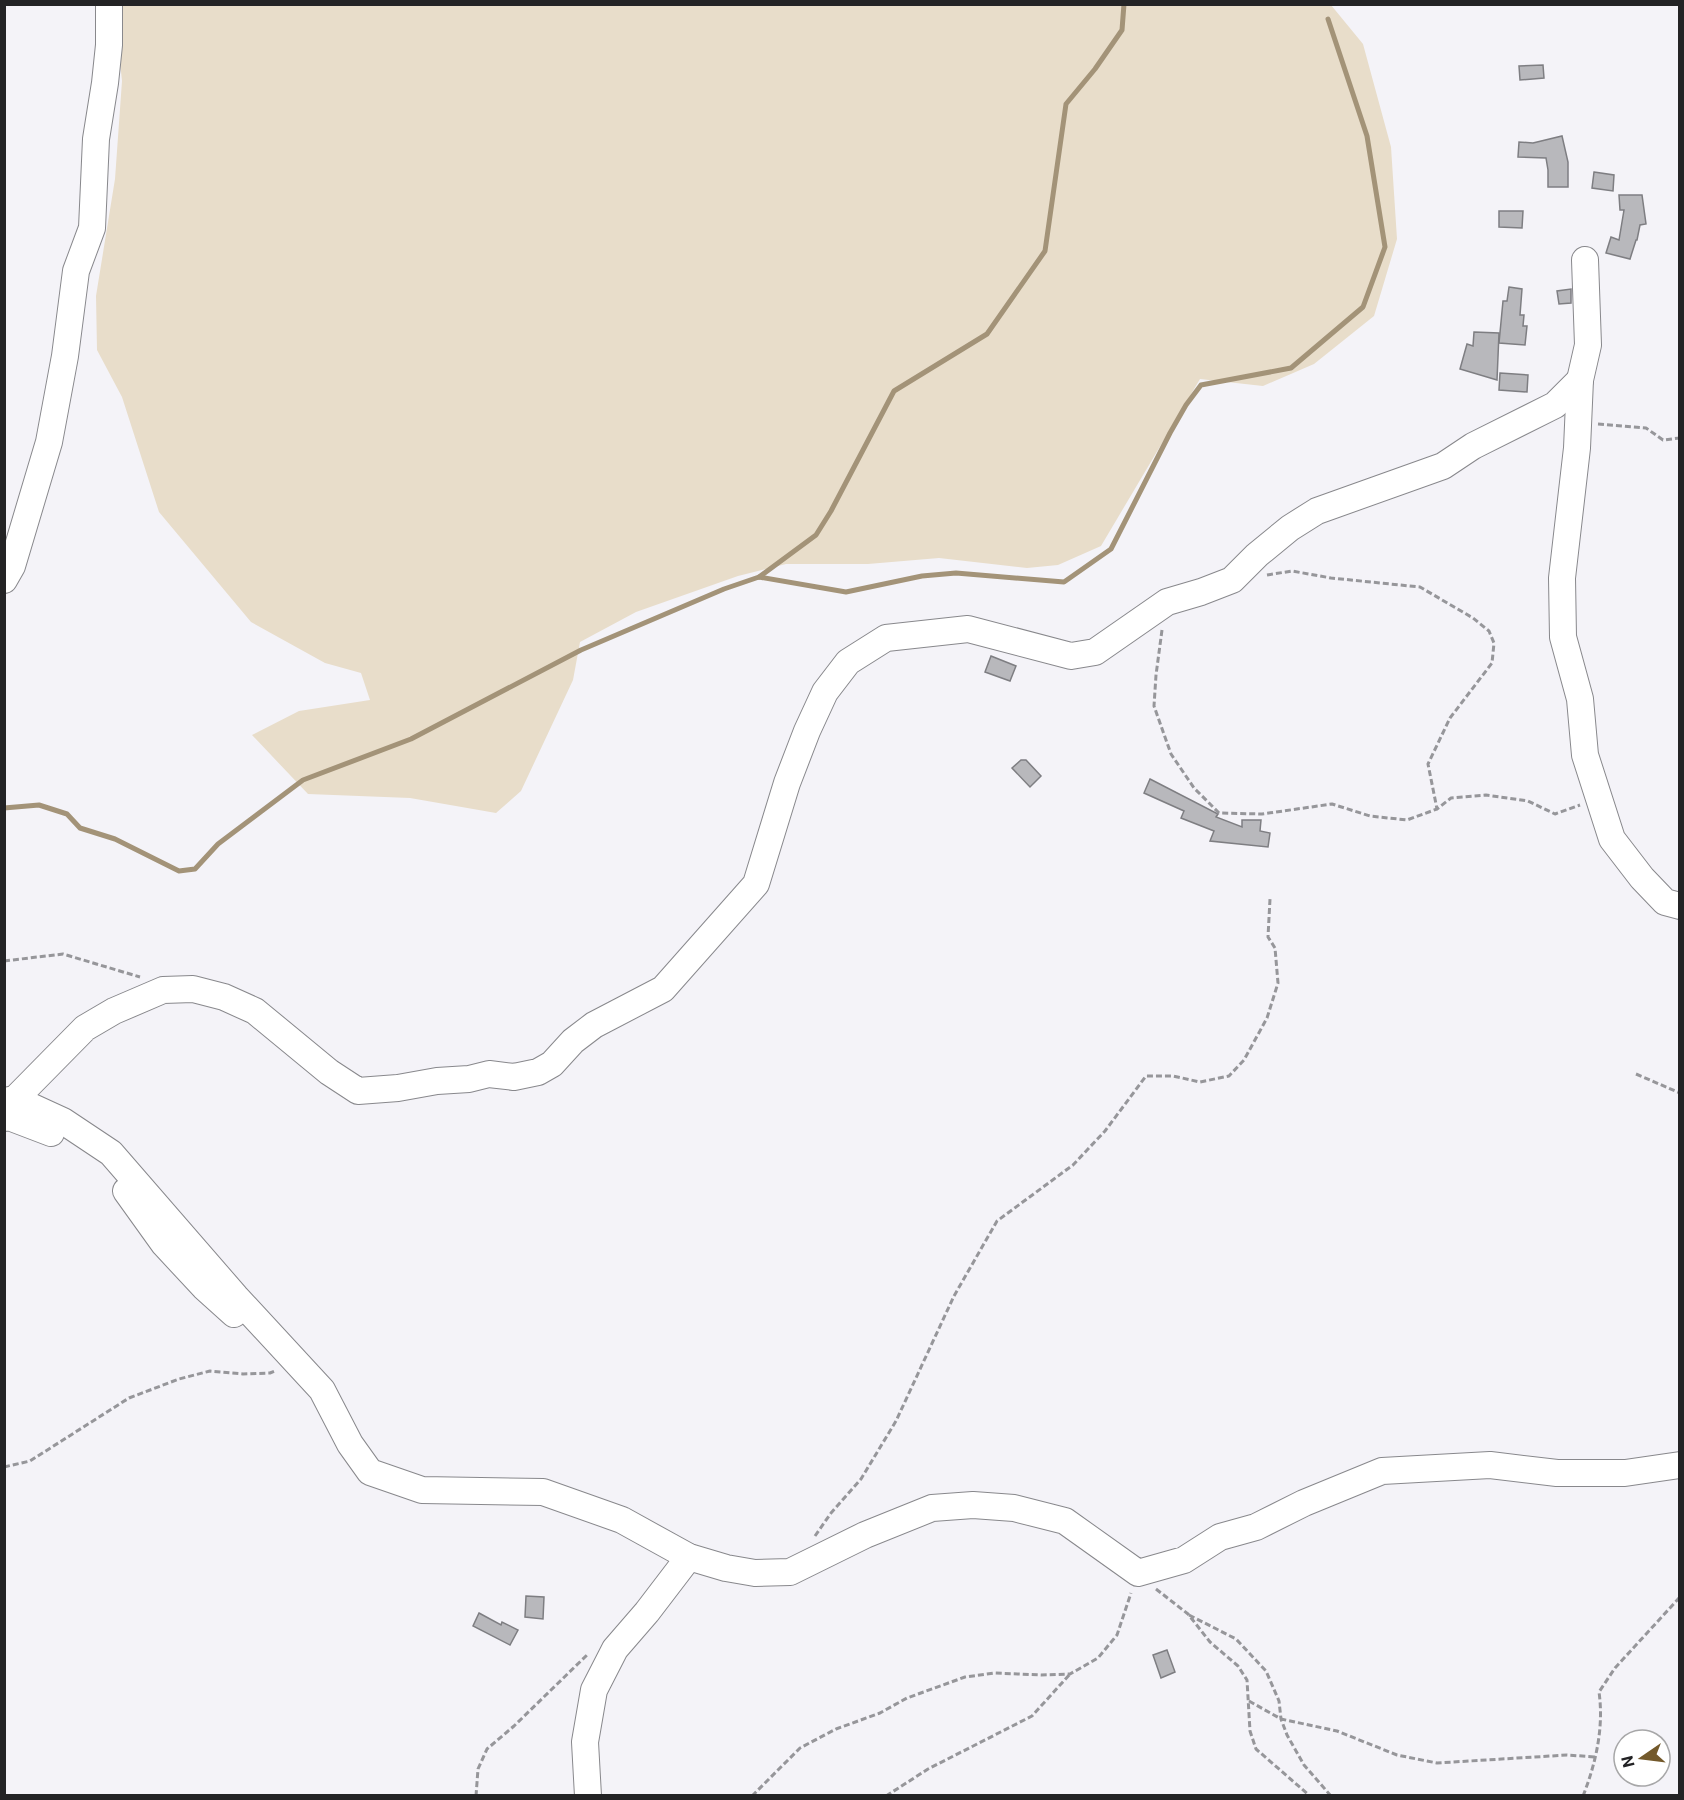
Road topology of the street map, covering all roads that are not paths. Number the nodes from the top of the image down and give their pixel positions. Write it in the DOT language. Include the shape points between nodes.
graph roads {
  1 [pos="109,4"];
  2 [pos="1585,260"];
  3 [pos="1580,380"];
  4 [pos="4,580"];
  5 [pos="1680,906"];
  6 [pos="8,1106"];
  7 [pos="1680,1465"];
  8 [pos="689,1557"];
  9 [pos="588,1796"];
  1 -- 4 [label="street" via="109,45 96,140 92,228 76,272 49,442 12,566"];
  2 -- 3 [label="street" via="1588,345"];
  3 -- 5 [label="street" via="1577,448 1562,578 1563,637 1580,699 1585,755 1612,839 1665,902"];
  3 -- 6 [label="street" via="1555,405 1473,446 1443,466 1317,511 1290,528 1232,579 1167,602 1095,652 1071,656 968,628 886,638 848,662 825,692 807,730 756,884 663,989 594,1025 538,1072 514,1077 489,1074 358,1091 255,1011 193,989 163,990 85,1028"];
  6 -- 8 [label="street" via="63,1121 111,1153 322,1390 350,1444 370,1472 422,1490 543,1492 622,1520"];
  7 -- 8 [label="street" via="1626,1473 1557,1473 1490,1465 1382,1470 1256,1527 1221,1537 1184,1560 1138,1573 1065,1521 1014,1508 973,1504 932,1508 790,1572 755,1573"];
  8 -- 9 [label="street" via="615,1649 594,1690 585,1742"];
}
